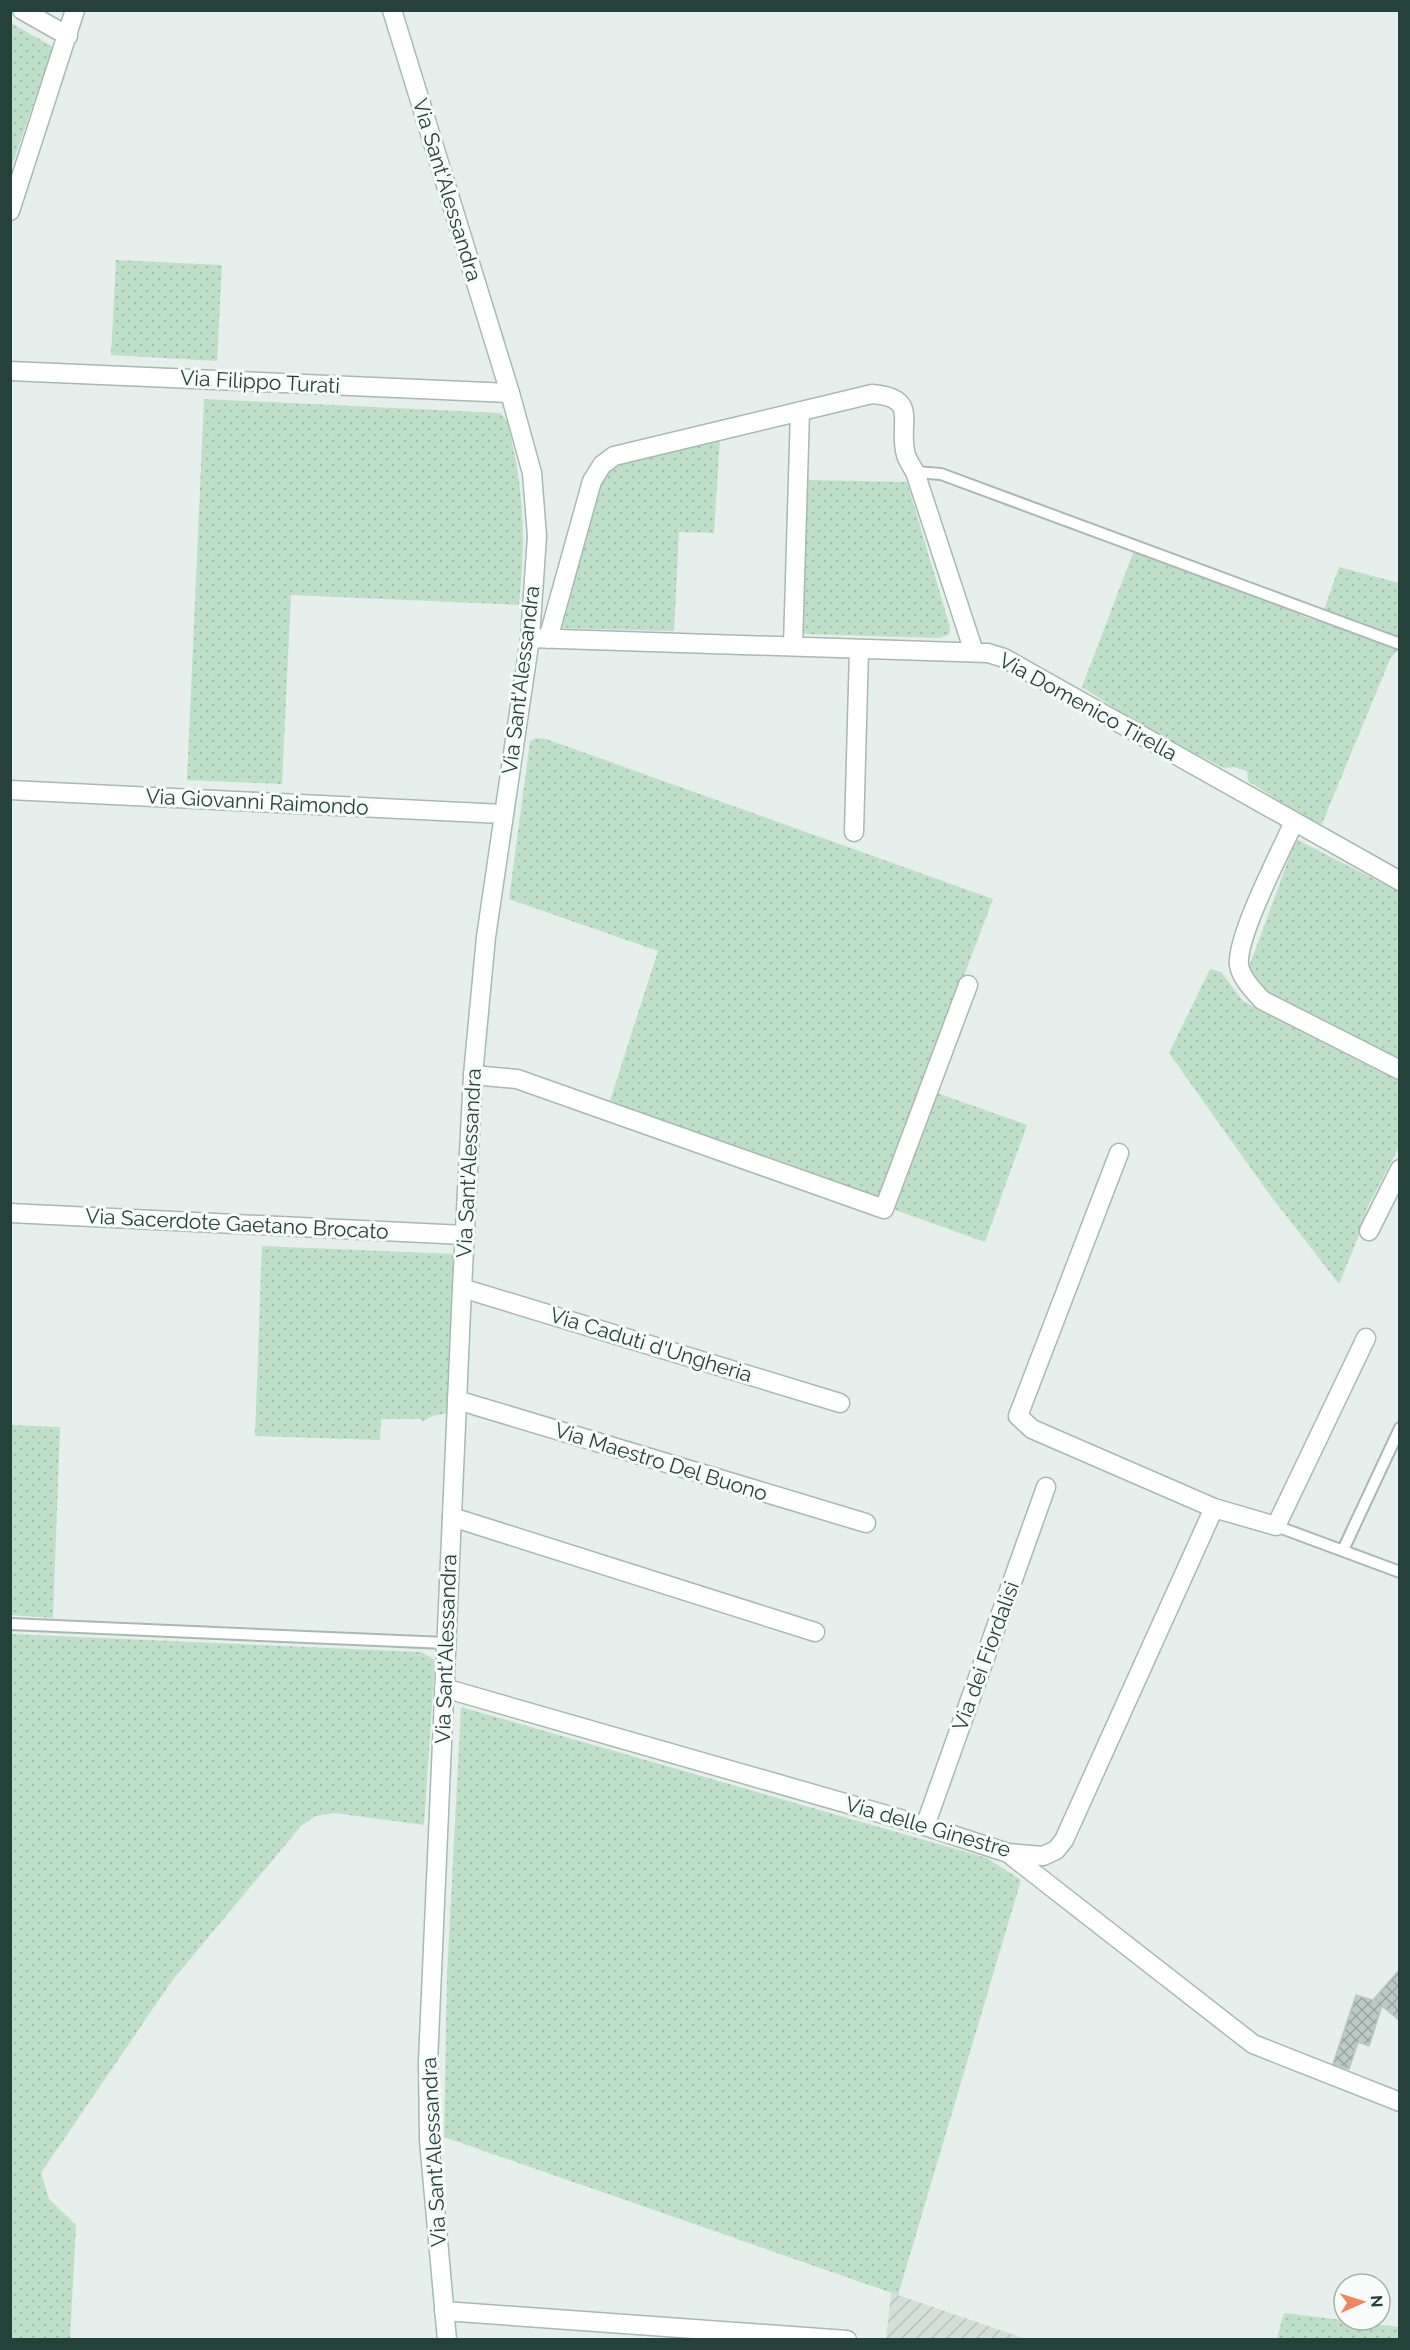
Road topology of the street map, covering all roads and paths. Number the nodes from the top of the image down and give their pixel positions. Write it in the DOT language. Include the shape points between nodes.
graph roads {
  1 [pos="22,10"];
  2 [pos="75,10"];
  3 [pos="392,10"];
  4 [pos="68,36"];
  5 [pos="10,211"];
  6 [pos="10,371"];
  7 [pos="510,393"];
  8 [pos="800,411"];
  9 [pos="915,472"];
  10 [pos="530,638"];
  11 [pos="548,639"];
  12 [pos="1400,644"];
  13 [pos="793,646"];
  14 [pos="859,649"];
  15 [pos="974,652"];
  16 [pos="10,790"];
  17 [pos="503,814"];
  18 [pos="1294,822"];
  19 [pos="854,832"];
  20 [pos="1400,881"];
  21 [pos="968,985"];
  22 [pos="1400,1070"];
  23 [pos="473,1075"];
  24 [pos="1119,1153"];
  25 [pos="1400,1169"];
  26 [pos="10,1213"];
  27 [pos="1369,1231"];
  28 [pos="464,1235"];
  29 [pos="462,1288"];
  30 [pos="1366,1338"];
  31 [pos="457,1400"];
  32 [pos="840,1402"];
  33 [pos="1400,1428"];
  34 [pos="1046,1487"];
  35 [pos="1214,1508"];
  36 [pos="452,1517"];
  37 [pos="866,1523"];
  38 [pos="1276,1526"];
  39 [pos="1343,1550"];
  40 [pos="1400,1572"];
  41 [pos="10,1624"];
  42 [pos="815,1632"];
  43 [pos="446,1643"];
  44 [pos="444,1688"];
  45 [pos="925,1826"];
  46 [pos="1008,1853"];
  47 [pos="1400,2102"];
  48 [pos="444,2311"];
  49 [pos="447,2340"];
  50 [pos="847,2340"];
  1 -- 4 [label="street"];
  2 -- 4 [label="street"];
  3 -- 7 [label="street, Via Sant'Alessandra"];
  4 -- 5 [label="street"];
  6 -- 7 [label="street, Via Filippo Turati"];
  7 -- 10 [label="street, Via Sant'Alessandra" via="532,473 537,536"];
  8 -- 9 [label="street" via="872,394 890,395 898,400 904,415 906,454"];
  8 -- 11 [label="street" via="614,456 602,465 592,481"];
  8 -- 13 [label="street"];
  9 -- 12 [label="lane" via="941,474"];
  9 -- 15 [label="street"];
  10 -- 11 [label="street, Via Domenico Tirella"];
  10 -- 17 [label="street, Via Sant'Alessandra"];
  11 -- 13 [label="street, Via Domenico Tirella"];
  13 -- 14 [label="street, Via Domenico Tirella"];
  14 -- 15 [label="street, Via Domenico Tirella"];
  14 -- 19 [label="street"];
  15 -- 18 [label="street, Via Domenico Tirella" via="1004,658"];
  16 -- 17 [label="street, Via Giovanni Raimondo"];
  17 -- 23 [label="street, Via Sant'Alessandra"];
  18 -- 20 [label="street, Via Domenico Tirella"];
  18 -- 22 [label="street" via="1243,934 1239,965 1248,985 1262,1000"];
  21 -- 23 [label="street" via="884,1209 517,1079"];
  23 -- 28 [label="street, Via Sant'Alessandra"];
  24 -- 35 [label="street" via="1018,1416 1032,1429"];
  25 -- 27 [label="street"];
  26 -- 28 [label="street, Via Sacerdote Gaetano Brocato"];
  28 -- 29 [label="street, Via Sant'Alessandra"];
  29 -- 31 [label="street, Via Sant'Alessandra"];
  29 -- 32 [label="street, Via Caduti d'Ungheria"];
  30 -- 38 [label="street"];
  31 -- 36 [label="street, Via Sant'Alessandra"];
  31 -- 37 [label="street, Via Maestro Del Buono"];
  33 -- 39 [label="lane"];
  34 -- 45 [label="street, Via dei Fiordalisi"];
  35 -- 38 [label="street"];
  35 -- 46 [label="street, Via delle Ginestre" via="1064,1840 1056,1850 1043,1856"];
  36 -- 42 [label="street"];
  36 -- 43 [label="street, Via Sant'Alessandra"];
  38 -- 39 [label="lane"];
  39 -- 40 [label="lane"];
  41 -- 43 [label="lane"];
  43 -- 44 [label="street, Via Sant'Alessandra"];
  44 -- 45 [label="street, Via delle Ginestre"];
  44 -- 48 [label="street, Via Sant'Alessandra" via="428,2062 429,2140"];
  45 -- 46 [label="street, Via delle Ginestre"];
  46 -- 47 [label="street" via="1253,2044"];
  48 -- 49 [label="street, Via Sant'Alessandra"];
  48 -- 50 [label="street"];
}
